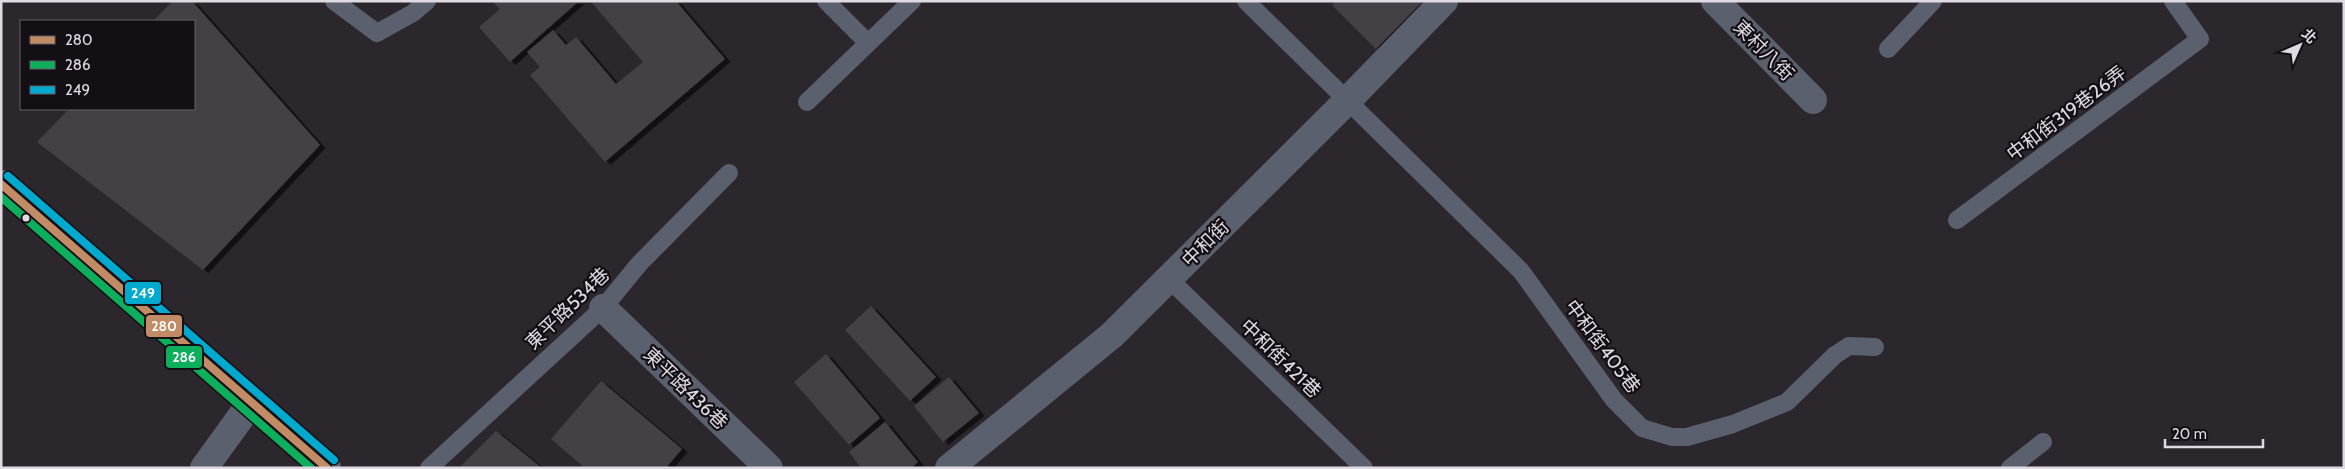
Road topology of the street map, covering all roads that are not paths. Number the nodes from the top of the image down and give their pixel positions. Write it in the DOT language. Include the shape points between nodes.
graph roads {
  1 [pos="334,1"];
  2 [pos="427,1"];
  3 [pos="826,1"];
  4 [pos="912,1"];
  5 [pos="1246,1"];
  6 [pos="1444,1"];
  7 [pos="1716,1"];
  8 [pos="1933,1"];
  9 [pos="2173,1"];
  10 [pos="868,44"];
  11 [pos="1888,49"];
  12 [pos="1348,100"];
  13 [pos="1813,100"];
  14 [pos="807,102"];
  15 [pos="729,173"];
  16 [pos="1,184"];
  17 [pos="1957,220"];
  18 [pos="1169,279"];
  19 [pos="603,308"];
  20 [pos="1875,347"];
  21 [pos="251,403"];
  22 [pos="2043,442"];
  23 [pos="204,468"];
  24 [pos="327,468"];
  25 [pos="429,468"];
  26 [pos="769,468"];
  27 [pos="950,468"];
  28 [pos="1364,468"];
  29 [pos="2010,468"];
  1 -- 2 [label="lane" via="377,33 413,13"];
  3 -- 10 [label="lane"];
  4 -- 10 [label="lane"];
  5 -- 12 [label="lane, 中和街405巷"];
  6 -- 12 [label="street, 中和街"];
  7 -- 13 [label="street, 東村八街"];
  8 -- 11 [label="lane"];
  9 -- 17 [label="lane, 中和街319巷26弄" via="2200,39"];
  10 -- 14 [label="lane"];
  12 -- 18 [label="street, 中和街"];
  12 -- 20 [label="lane, 中和街405巷" via="1522,271 1614,400 1642,428 1672,437 1687,437 1733,424 1787,402 1835,355 1849,346"];
  15 -- 19 [label="lane, 東平路534巷" via="639,264"];
  16 -- 21 [label="street"];
  18 -- 27 [label="street, 中和街" via="1112,335"];
  18 -- 28 [label="lane, 中和街421巷"];
  19 -- 25 [label="lane, 東平路534巷"];
  19 -- 26 [label="street, 東平路436巷"];
  21 -- 23 [label="street"];
  21 -- 24 [label="street"];
  22 -- 29 [label="lane"];
}
